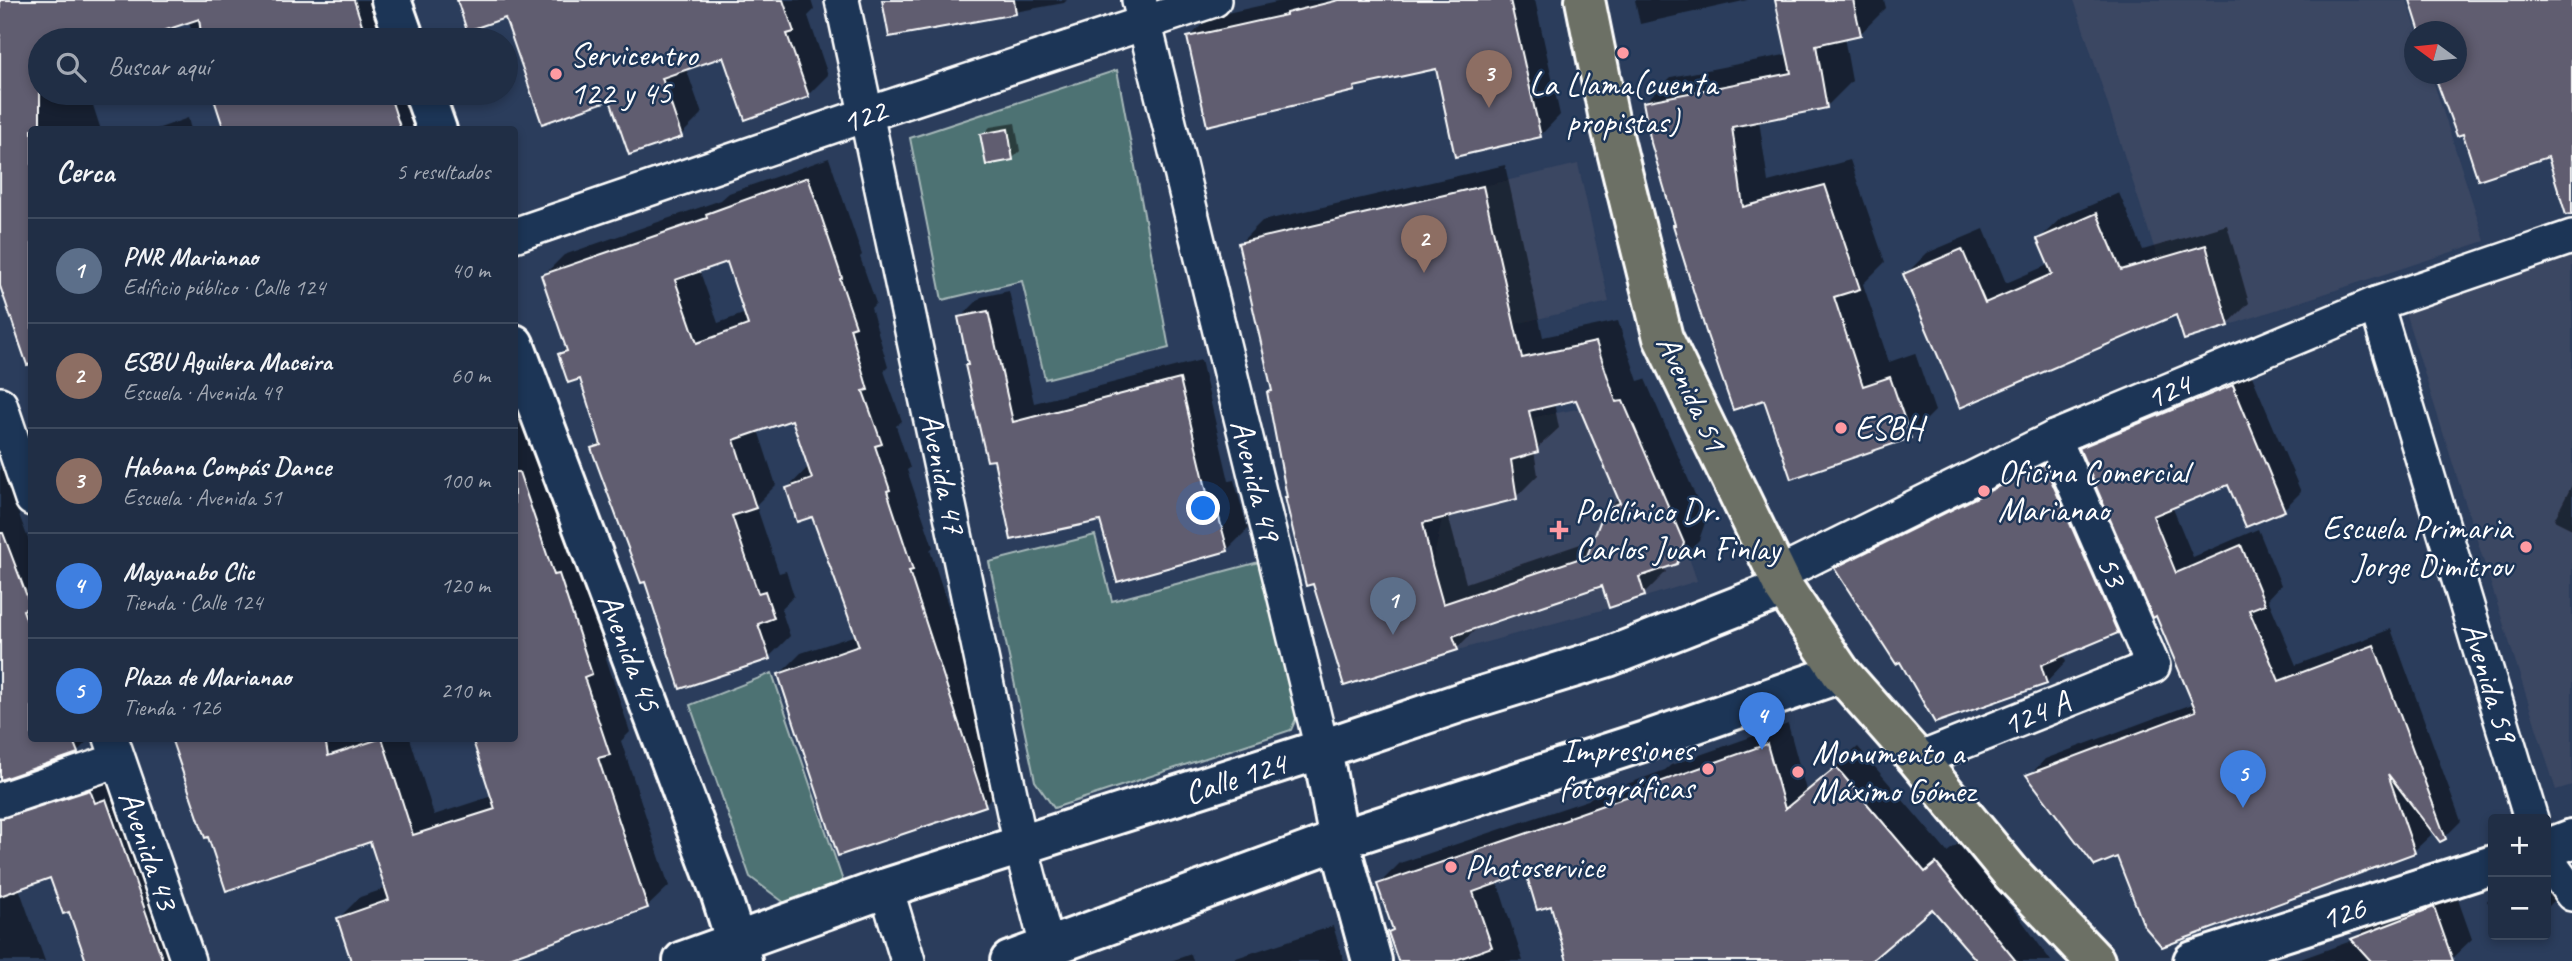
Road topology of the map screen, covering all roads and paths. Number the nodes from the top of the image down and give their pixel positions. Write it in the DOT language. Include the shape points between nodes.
graph roads {
  1 [pos="391,0"];
  2 [pos="842,0"];
  3 [pos="1214,0"];
  4 [pos="1586,0"];
  5 [pos="1142,11"];
  6 [pos="401,28"];
  7 [pos="428,105"];
  8 [pos="868,114"];
  9 [pos="436,126"];
  10 [pos="518,234"];
  11 [pos="2572,237"];
  12 [pos="2376,304"];
  13 [pos="518,355"];
  14 [pos="9,412"];
  15 [pos="2054,438"];
  16 [pos="28,484"];
  17 [pos="1781,581"];
  18 [pos="2153,666"];
  19 [pos="1841,673"];
  20 [pos="114,749"];
  21 [pos="1322,749"];
  22 [pos="1918,760"];
  23 [pos="0,800"];
  24 [pos="2529,814"];
  25 [pos="2572,839"];
  26 [pos="1339,840"];
  27 [pos="1021,846"];
  28 [pos="2551,847"];
  29 [pos="2551,865"];
  30 [pos="2488,867"];
  31 [pos="886,888"];
  32 [pos="2572,894"];
  33 [pos="1047,946"];
  34 [pos="738,952"];
  35 [pos="188,961"];
  36 [pos="683,961"];
  37 [pos="908,961"];
  38 [pos="1010,961"];
  39 [pos="1372,961"];
  40 [pos="2095,961"];
  41 [pos="2193,961"];
  1 -- 6 [label="street"];
  2 -- 8 [label="street, Avenida 47"];
  3 -- 5 [label="street, 122"];
  4 -- 17 [label="main road, Avenida 51" via="1609,119 1663,338"];
  5 -- 8 [label="street, 122"];
  5 -- 21 [label="street, Avenida 49"];
  7 -- 9 [label="street"];
  8 -- 10 [label="street, 122"];
  8 -- 27 [label="street, Avenida 47"];
  11 -- 12 [label="street, 124"];
  12 -- 15 [label="street, 124"];
  12 -- 24 [label="street, Avenida 59"];
  13 -- 34 [label="street, Avenida 45" via="720,892"];
  14 -- 16 [label="street"];
  15 -- 17 [label="street, 124"];
  15 -- 18 [label="street, 53"];
  17 -- 19 [label="main road, Avenida 51"];
  17 -- 21 [label="street, Calle 124" via="1608,657"];
  18 -- 22 [label="street, 124 A"];
  19 -- 22 [label="main road, Avenida 51"];
  19 -- 26 [label="street"];
  20 -- 23 [label="street"];
  20 -- 35 [label="street, Avenida 43"];
  21 -- 26 [label="street, Avenida 49"];
  21 -- 27 [label="street, Calle 124"];
  22 -- 40 [label="main road, Avenida 51" via="2012,874"];
  25 -- 28 [label="street"];
  26 -- 33 [label="street"];
  26 -- 39 [label="street, Avenida 49"];
  27 -- 31 [label="street, Calle 124"];
  27 -- 33 [label="street, Avenida 47"];
  29 -- 32 [label="street"];
  30 -- 41 [label="street, 126"];
  31 -- 34 [label="street, Calle 124"];
  31 -- 37 [label="street"];
  33 -- 38 [label="street"];
  34 -- 36 [label="street, Calle 124"];
}
